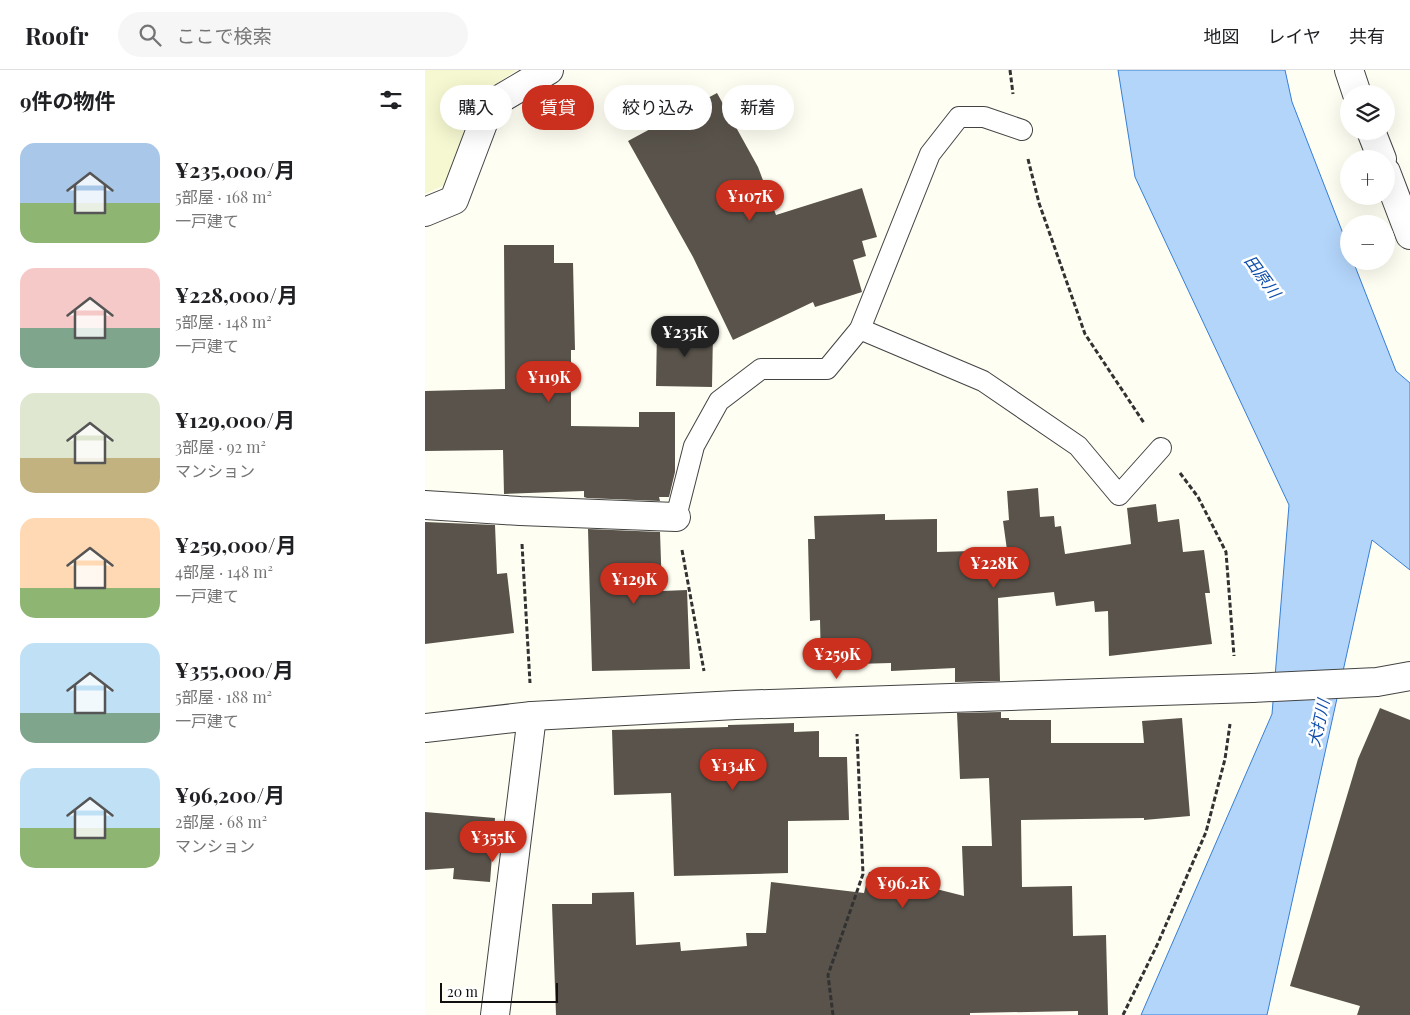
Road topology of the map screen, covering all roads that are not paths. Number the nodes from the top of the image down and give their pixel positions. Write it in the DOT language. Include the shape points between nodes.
graph roads {
  1 [pos="549,70"];
  2 [pos="1349,70"];
  3 [pos="1354,85"];
  4 [pos="1022,130"];
  5 [pos="1395,196"];
  6 [pos="425,212"];
  7 [pos="1410,235"];
  8 [pos="860,329"];
  9 [pos="1161,448"];
  10 [pos="425,505"];
  11 [pos="676,517"];
  12 [pos="1410,676"];
  13 [pos="532,716"];
  14 [pos="425,728"];
  15 [pos="495,1015"];
  1 -- 6 [label="street" via="490,105 454,200"];
  2 -- 3 [label="street"];
  4 -- 8 [label="lane" via="985,117 959,117 929,154"];
  5 -- 7 [label="street"];
  8 -- 9 [label="lane" via="983,381 1078,446 1119,495"];
  8 -- 11 [label="lane" via="827,369 761,369 719,401 694,446"];
  10 -- 11 [label="street"];
  12 -- 13 [label="street" via="1377,682 711,706"];
  13 -- 14 [label="street"];
  13 -- 15 [label="street"];
}
